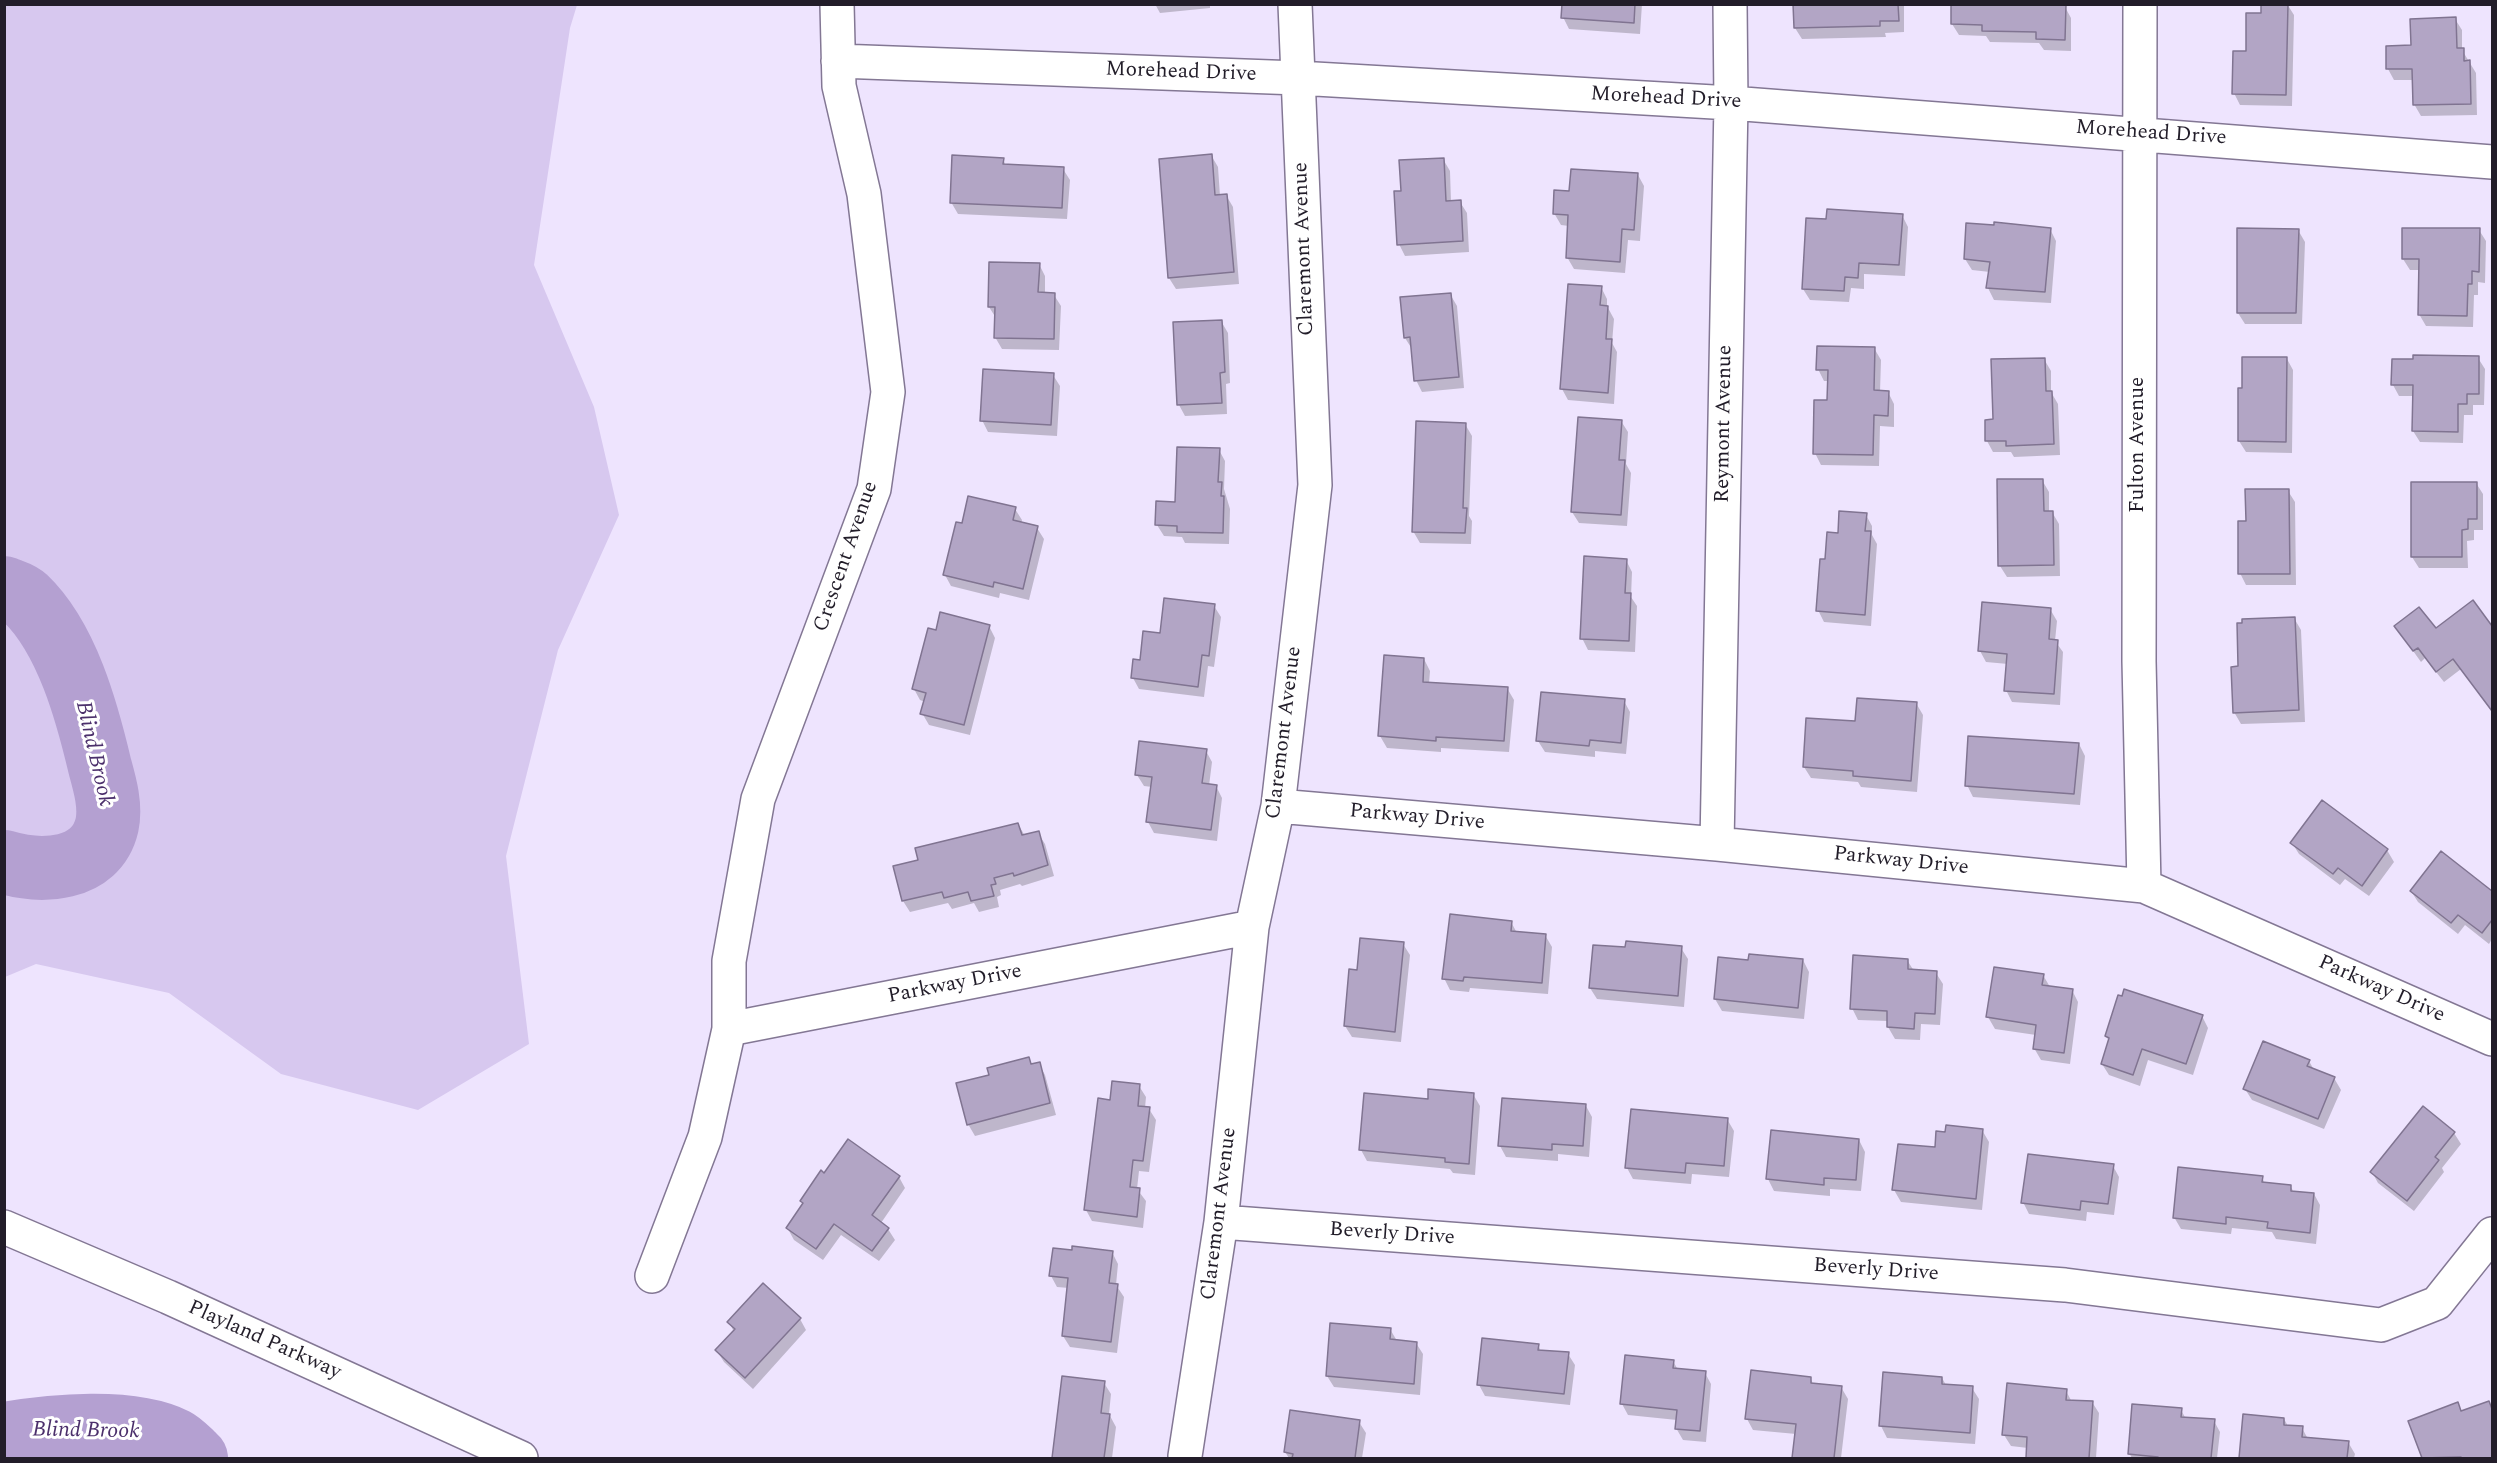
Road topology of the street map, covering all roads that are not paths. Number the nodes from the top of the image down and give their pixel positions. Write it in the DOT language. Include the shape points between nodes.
graph roads {
  1 [pos="837,4"];
  2 [pos="1295,4"];
  3 [pos="1730,4"];
  4 [pos="2140,4"];
  5 [pos="838,60"];
  6 [pos="1298,78"];
  7 [pos="1731,103"];
  8 [pos="2139,133"];
  9 [pos="2493,162"];
  10 [pos="1278,806"];
  11 [pos="1718,844"];
  12 [pos="2144,886"];
  13 [pos="1252,927"];
  14 [pos="729,1029"];
  15 [pos="2493,1039"];
  16 [pos="1221,1222"];
  17 [pos="4,1227"];
  18 [pos="2493,1234"];
  19 [pos="652,1276"];
  20 [pos="1185,1456"];
  21 [pos="521,1458"];
  1 -- 5 [label="street, Crescent Avenue"];
  2 -- 6 [label="street, Claremont Avenue"];
  3 -- 7 [label="street, Reymont Avenue"];
  4 -- 8 [label="street, Fulton Avenue"];
  5 -- 6 [label="street, Morehead Drive"];
  5 -- 14 [label="street, Crescent Avenue" via="839,86 864,194 888,392 874,489 758,799 729,961"];
  6 -- 7 [label="street, Morehead Drive"];
  6 -- 10 [label="street, Claremont Avenue" via="1315,485"];
  7 -- 8 [label="street, Morehead Drive"];
  7 -- 11 [label="street, Reymont Avenue"];
  8 -- 9 [label="street, Morehead Drive"];
  8 -- 12 [label="street, Fulton Avenue" via="2139,661"];
  10 -- 11 [label="street, Parkway Drive"];
  10 -- 13 [label="street, Claremont Avenue"];
  11 -- 12 [label="street, Parkway Drive"];
  12 -- 15 [label="street, Parkway Drive"];
  13 -- 14 [label="street, Parkway Drive"];
  13 -- 16 [label="street, Claremont Avenue"];
  14 -- 19 [label="street, Crescent Avenue" via="705,1137"];
  16 -- 18 [label="street, Beverly Drive" via="2066,1285 2381,1326 2437,1303"];
  16 -- 20 [label="street, Claremont Avenue"];
  17 -- 21 [label="street, Playland Parkway"];
}
